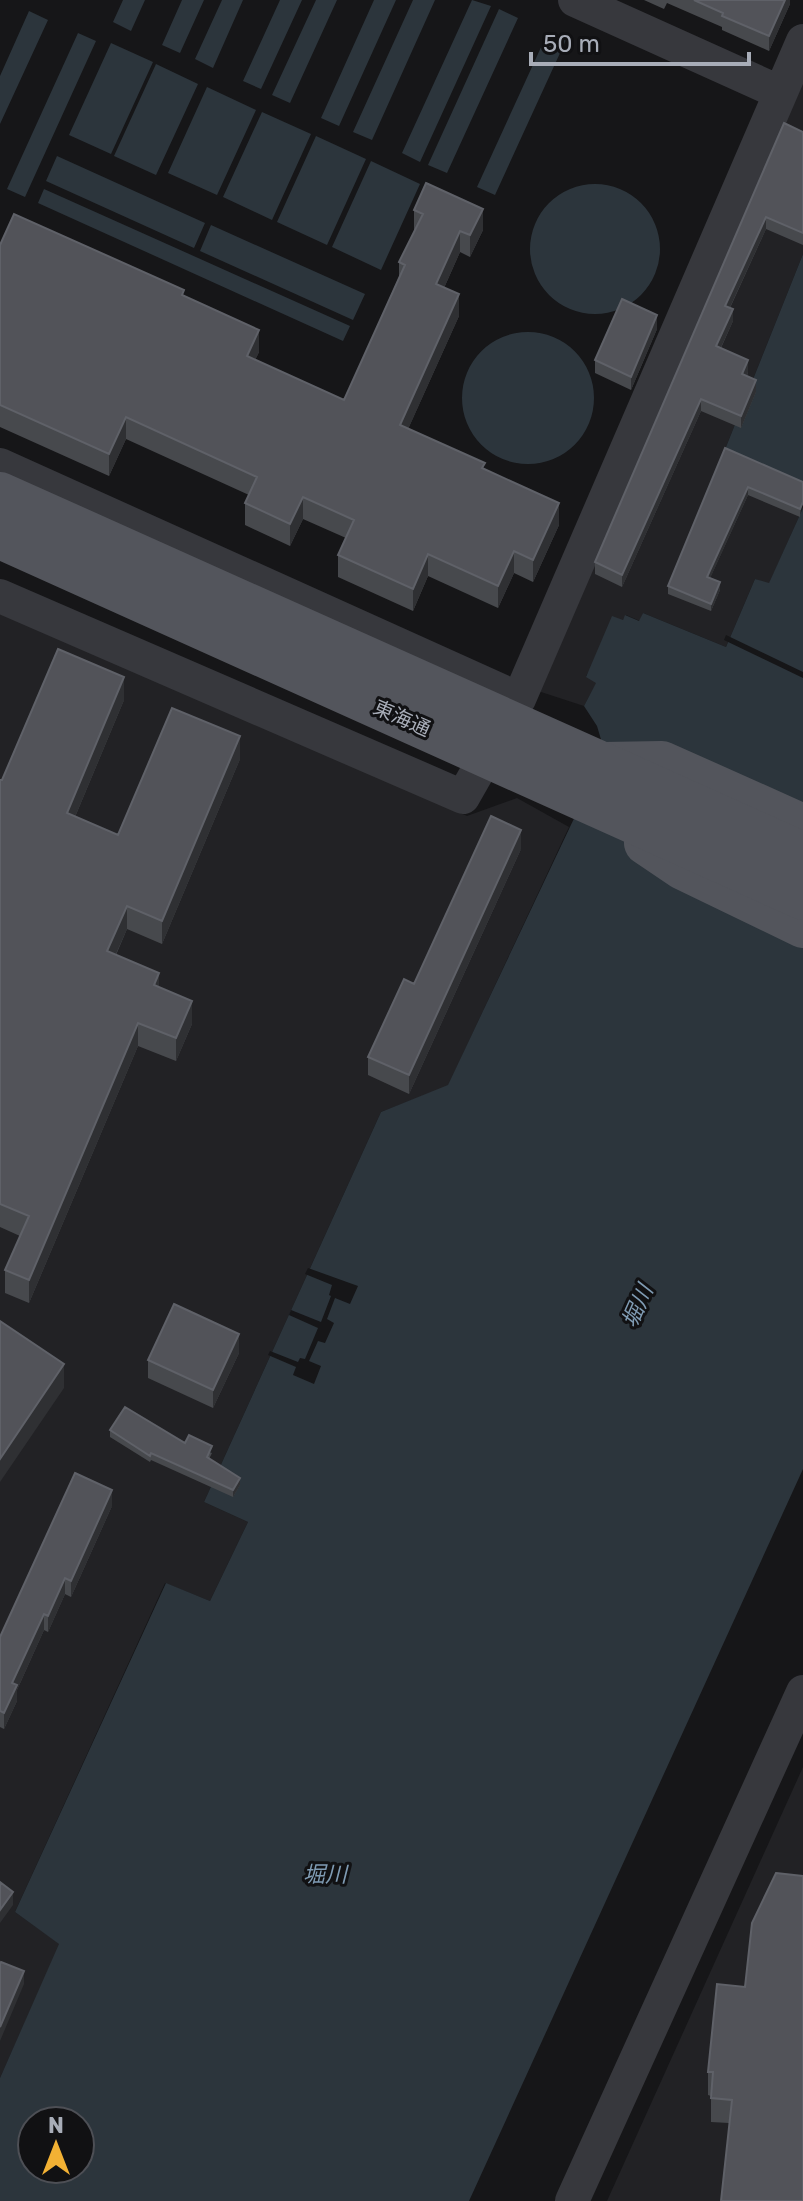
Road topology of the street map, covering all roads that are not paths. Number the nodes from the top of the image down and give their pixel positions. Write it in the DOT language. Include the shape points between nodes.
graph roads {
  1 [pos="575,0"];
  2 [pos="803,41"];
  3 [pos="779,92"];
  4 [pos="0,465"];
  5 [pos="0,494"];
  6 [pos="0,537"];
  7 [pos="0,596"];
  8 [pos="519,699"];
  9 [pos="592,781"];
  10 [pos="803,826"];
  11 [pos="803,854"];
  12 [pos="803,898"];
  13 [pos="803,926"];
  14 [pos="803,1692"];
  15 [pos="572,2201"];
  1 -- 3 [label="street"];
  2 -- 3 [label="street"];
  3 -- 8 [label="street"];
  4 -- 8 [label="street"];
  5 -- 9 [label="main road, 東海通, bridge"];
  6 -- 9 [label="main road, 東海通, bridge"];
  7 -- 8 [label="street" via="463,797"];
  9 -- 10 [label="main road" via="662,763"];
  9 -- 11 [label="main road, 東海通, bridge"];
  9 -- 12 [label="main road, 東海通, bridge"];
  9 -- 13 [label="main road, bridge" via="683,868"];
  14 -- 15 [label="street"];
}
